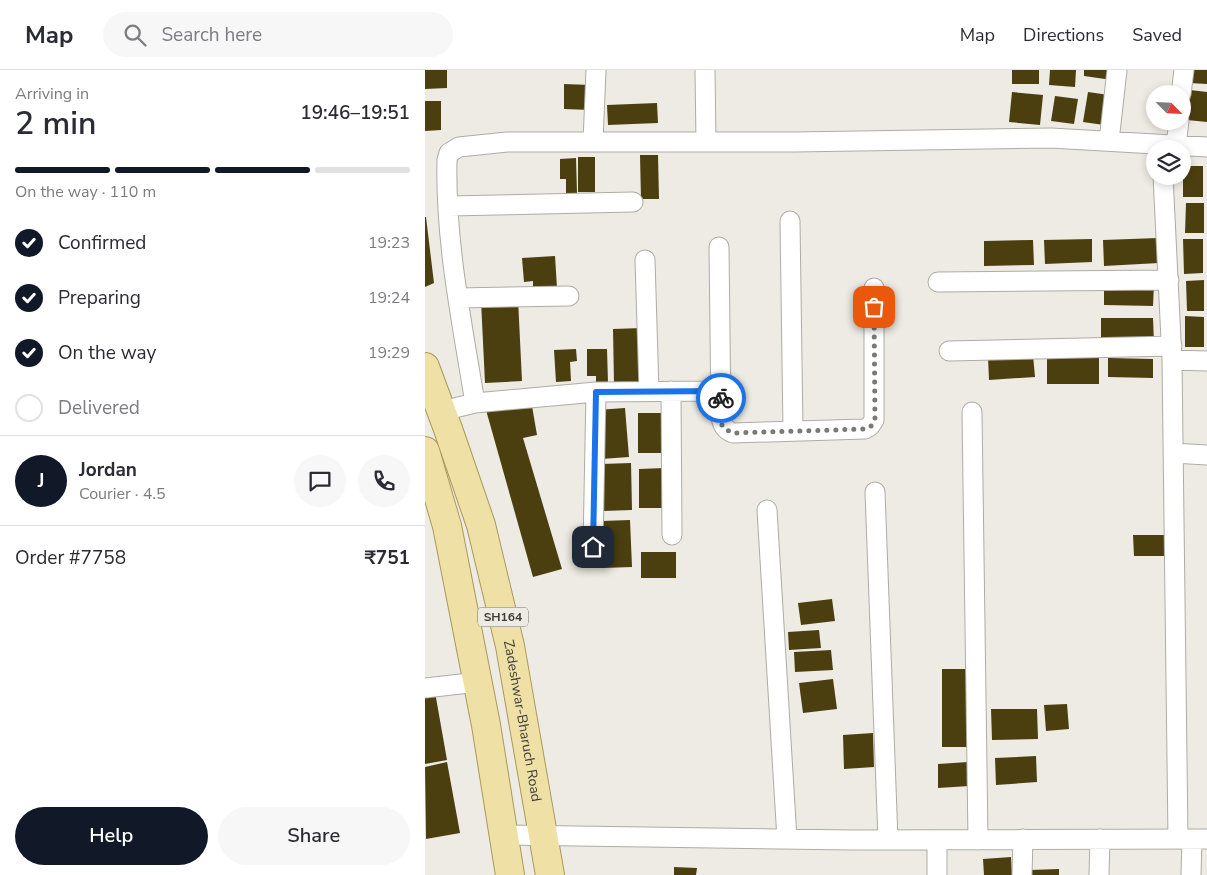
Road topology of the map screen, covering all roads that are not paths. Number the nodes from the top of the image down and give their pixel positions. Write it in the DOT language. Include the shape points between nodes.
graph roads {
  1 [pos="596,70"];
  2 [pos="705,70"];
  3 [pos="1117,70"];
  4 [pos="1184,70"];
  5 [pos="1182,85"];
  6 [pos="1109,141"];
  7 [pos="593,142"];
  8 [pos="705,142"];
  9 [pos="1146,144"];
  10 [pos="1191,146"];
  11 [pos="1207,146"];
  12 [pos="1164,185"];
  13 [pos="633,202"];
  14 [pos="448,206"];
  15 [pos="790,221"];
  16 [pos="719,247"];
  17 [pos="645,260"];
  18 [pos="1169,280"];
  19 [pos="938,282"];
  20 [pos="873,288"];
  21 [pos="569,296"];
  22 [pos="458,298"];
  23 [pos="949,351"];
  24 [pos="1172,353"];
  25 [pos="1207,361"];
  26 [pos="425,367"];
  27 [pos="649,391"];
  28 [pos="671,391"];
  29 [pos="721,391"];
  30 [pos="596,392"];
  31 [pos="475,403"];
  32 [pos="442,412"];
  33 [pos="972,412"];
  34 [pos="793,431"];
  35 [pos="425,451"];
  36 [pos="1173,453"];
  37 [pos="1207,455"];
  38 [pos="875,492"];
  39 [pos="767,510"];
  40 [pos="672,535"];
  41 [pos="593,547"];
  42 [pos="478,682"];
  43 [pos="425,688"];
  44 [pos="504,835"];
  45 [pos="543,835"];
  46 [pos="787,839"];
  47 [pos="1023,839"];
  48 [pos="1100,839"];
  49 [pos="1192,839"];
  50 [pos="888,840"];
  51 [pos="937,840"];
  52 [pos="978,840"];
  53 [pos="510,875"];
  54 [pos="550,875"];
  55 [pos="937,875"];
  56 [pos="1022,875"];
  57 [pos="1099,875"];
  58 [pos="1191,875"];
  1 -- 7 [label="street"];
  2 -- 8 [label="street"];
  3 -- 6 [label="street"];
  4 -- 5 [label="street"];
  6 -- 8 [label="street" via="1051,138"];
  6 -- 9 [label="street"];
  7 -- 8 [label="street"];
  7 -- 14 [label="street" via="507,142 459,146 449,153 447,160"];
  10 -- 11 [label="street"];
  12 -- 18 [label="street"];
  13 -- 14 [label="street"];
  14 -- 22 [label="street"];
  15 -- 34 [label="street"];
  16 -- 29 [label="street"];
  17 -- 27 [label="street"];
  18 -- 19 [label="street"];
  18 -- 24 [label="street"];
  20 -- 34 [label="street" via="875,420 865,429"];
  21 -- 22 [label="street"];
  22 -- 31 [label="street"];
  23 -- 24 [label="street"];
  24 -- 25 [label="street"];
  24 -- 36 [label="street"];
  26 -- 32 [label="main road, Zadeshwar-Bharuch Road / SH164"];
  27 -- 28 [label="street"];
  27 -- 30 [label="street"];
  28 -- 29 [label="street"];
  28 -- 40 [label="street"];
  29 -- 34 [label="street" via="722,426 727,430 733,433"];
  30 -- 31 [label="street"];
  30 -- 41 [label="street"];
  31 -- 32 [label="street"];
  32 -- 45 [label="main road, Zadeshwar-Bharuch Road / SH164" via="481,525 510,646"];
  33 -- 52 [label="street"];
  35 -- 42 [label="main road, SH164" via="447,526"];
  36 -- 37 [label="street"];
  36 -- 49 [label="street"];
  38 -- 50 [label="street"];
  39 -- 46 [label="street"];
  42 -- 43 [label="street"];
  42 -- 44 [label="main road, SH164"];
  44 -- 45 [label="street"];
  44 -- 53 [label="main road, SH164"];
  45 -- 46 [label="street"];
  45 -- 54 [label="main road, Zadeshwar-Bharuch Road / SH164"];
  46 -- 50 [label="street"];
  47 -- 48 [label="street"];
  47 -- 52 [label="street"];
  47 -- 56 [label="street"];
  48 -- 49 [label="street"];
  48 -- 57 [label="street"];
  49 -- 58 [label="street"];
  50 -- 51 [label="street"];
  51 -- 52 [label="street"];
  51 -- 55 [label="street"];
}
